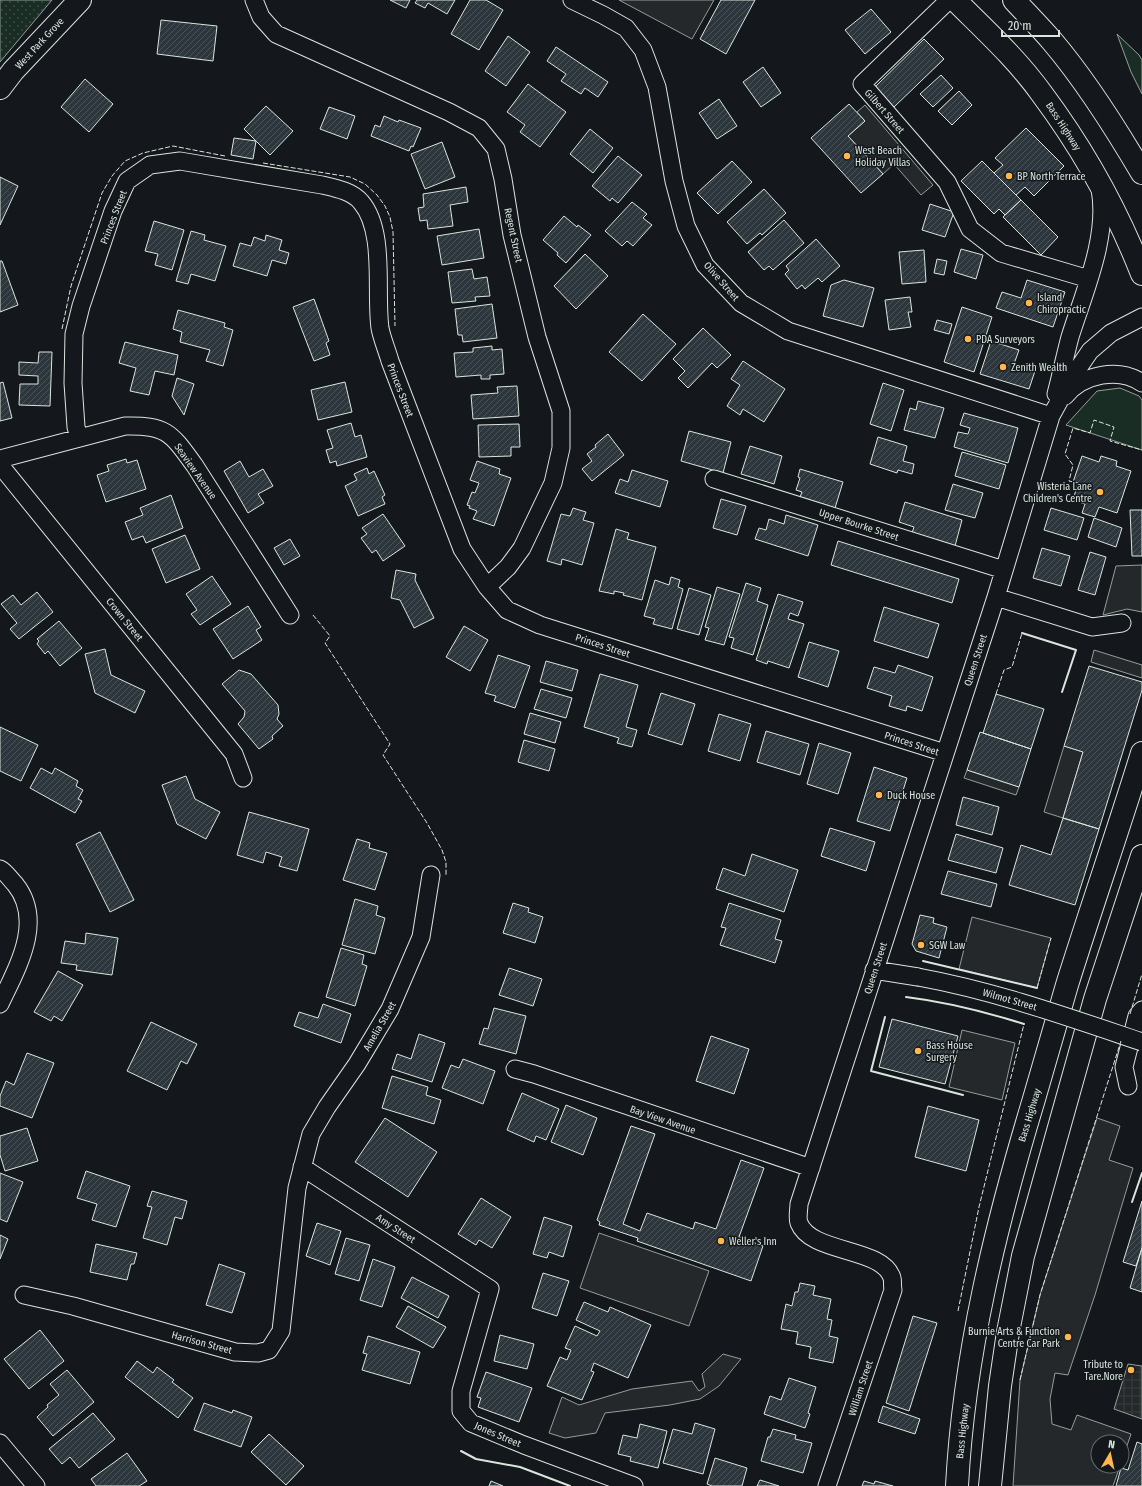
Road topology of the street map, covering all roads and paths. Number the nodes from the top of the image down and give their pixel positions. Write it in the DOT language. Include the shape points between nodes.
graph roads {
  1 [pos="80,0"];
  2 [pos="254,0"];
  3 [pos="572,0"];
  4 [pos="949,0"];
  5 [pos="955,0"];
  6 [pos="1014,0"];
  7 [pos="0,88"];
  8 [pos="1120,135"];
  9 [pos="1142,163"];
  10 [pos="1142,173"];
  11 [pos="1099,182"];
  12 [pos="1142,274"];
  13 [pos="1089,279"];
  14 [pos="1142,317"];
  15 [pos="1070,339"];
  16 [pos="1090,351"];
  17 [pos="1142,383"];
  18 [pos="1051,416"];
  19 [pos="79,437"];
  20 [pos="0,459"];
  21 [pos="0,465"];
  22 [pos="714,479"];
  23 [pos="1004,570"];
  24 [pos="486,587"];
  25 [pos="996,597"];
  26 [pos="290,615"];
  27 [pos="1122,623"];
  28 [pos="945,753"];
  29 [pos="1142,753"];
  30 [pos="243,778"];
  31 [pos="1142,856"];
  32 [pos="0,869"];
  33 [pos="431,875"];
  34 [pos="874,970"];
  35 [pos="0,1004"];
  36 [pos="1142,1010"];
  37 [pos="1142,1042"];
  38 [pos="515,1069"];
  39 [pos="1128,1086"];
  40 [pos="302,1167"];
  41 [pos="811,1168"];
  42 [pos="490,1289"];
  43 [pos="892,1290"];
  44 [pos="24,1295"];
  45 [pos="0,1443"];
  46 [pos="36,1486"];
  47 [pos="634,1486"];
  48 [pos="827,1486"];
  49 [pos="957,1486"];
  50 [pos="990,1486"];
  1 -- 7 [label="main road, West Park Grove"];
  2 -- 24 [label="street, Regent Street" via="261,17 276,34 449,112 479,128 496,149 512,235 537,337 560,411 561,448 553,483 522,548 508,567"];
  3 -- 18 [label="street, Olive Street" via="626,28 643,50 657,87 674,181 686,226 705,265 741,303 788,330"];
  4 -- 13 [label="street, Gilbert Street" via="862,84 947,182 970,229 1001,253"];
  5 -- 11 [label="main road, Bass Highway" via="1003,48 1042,93"];
  6 -- 8 [label="main road" via="1052,41"];
  8 -- 9 [label="main road"];
  8 -- 10 [label="main road"];
  11 -- 12 [label="main road, Bass Highway"];
  11 -- 13 [label="street" via="1102,215"];
  13 -- 15 [label="street"];
  14 -- 16 [label="street, Queen Street" via="1111,333"];
  15 -- 16 [label="street"];
  15 -- 18 [label="street"];
  16 -- 18 [label="street, Queen Street"];
  17 -- 18 [label="street" via="1118,374 1081,382 1067,393"];
  18 -- 23 [label="street, Queen Street"];
  19 -- 20 [label="street, Seaview Avenue"];
  19 -- 24 [label="street, Princes Street" via="73,383 74,334 113,210 127,181 150,165 180,162 322,185 344,191 361,201 371,218 377,244 380,329 462,549"];
  19 -- 26 [label="street, Seaview Avenue" via="125,426 146,426 165,431 179,444 194,466"];
  21 -- 30 [label="street, Crown Street" via="234,754"];
  22 -- 23 [label="street, Upper Bourke Street"];
  23 -- 25 [label="street, Queen Street"];
  24 -- 28 [label="street, Princes Street" via="507,610 540,625"];
  25 -- 27 [label="street" via="1092,627"];
  25 -- 28 [label="street, Queen Street"];
  28 -- 34 [label="street, Queen Street"];
  29 -- 49 [label="main road, Bass Highway" via="1068,984 1017,1155 982,1291 966,1386"];
  31 -- 50 [label="main road" via="1095,999 1023,1256 1000,1386"];
  32 -- 35 [label="street" via="20,890 28,912 28,932 23,954"];
  33 -- 40 [label="street, Amelia Street" via="421,937 390,1009 311,1134"];
  34 -- 37 [label="street, Wilmot Street, bridge" via="959,984"];
  34 -- 41 [label="street, Queen Street"];
  36 -- 39 [label="street" via="1137,1016 1124,1067"];
  38 -- 41 [label="street, Bay View Avenue"];
  40 -- 42 [label="street, Amy Street"];
  40 -- 44 [label="street, Harrison Street" via="297,1188 281,1331 269,1350 258,1353 235,1352 73,1306"];
  41 -- 43 [label="street, Queen Street" via="799,1204 799,1222 807,1235 883,1265 892,1277"];
  42 -- 47 [label="street, Jones Street" via="461,1391 461,1410 471,1423"];
  43 -- 48 [label="street, William Street"];
  45 -- 46 [label="street"];
}
